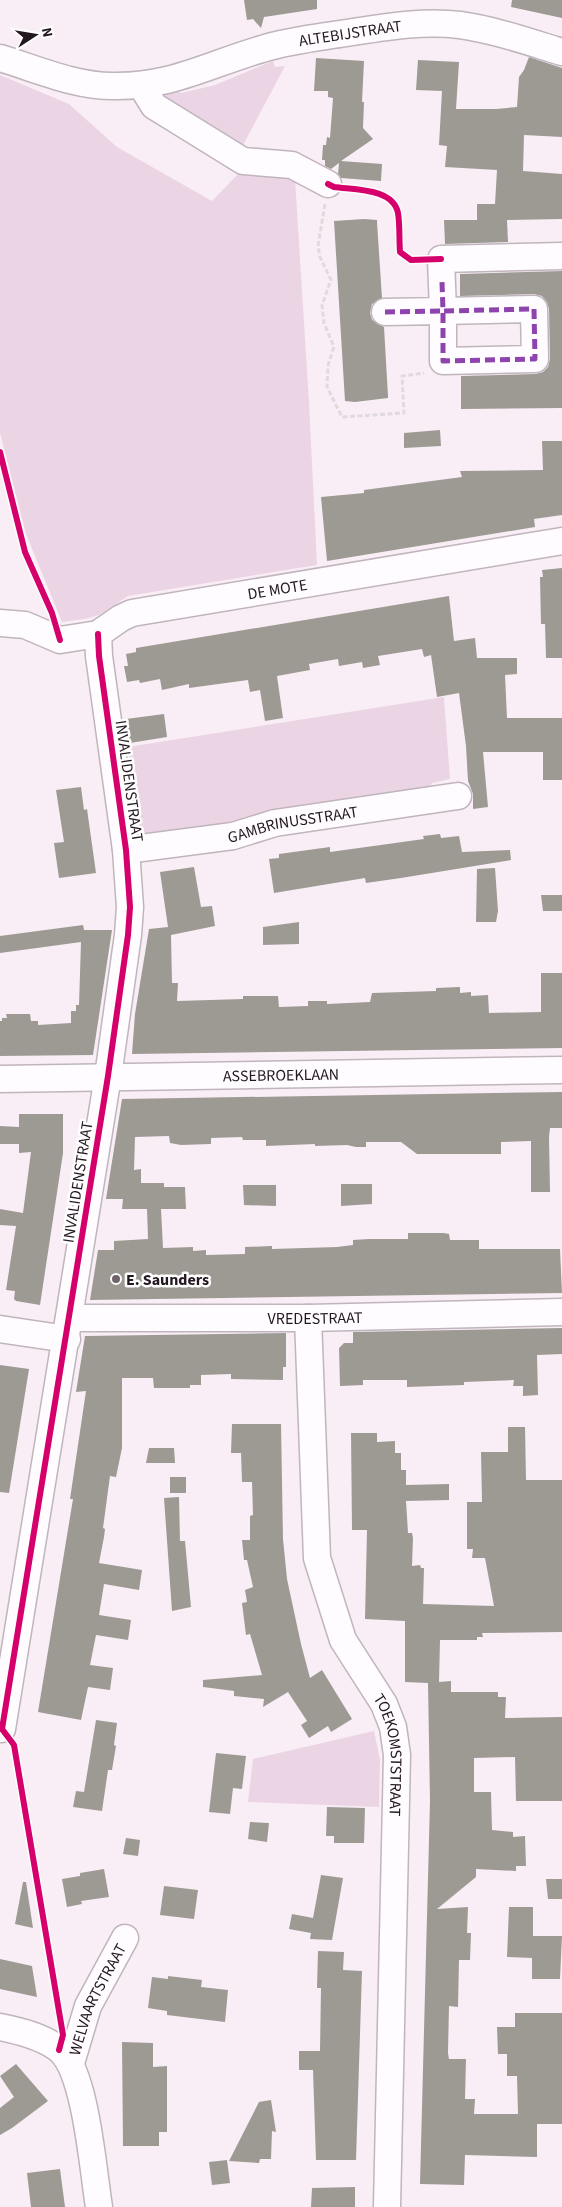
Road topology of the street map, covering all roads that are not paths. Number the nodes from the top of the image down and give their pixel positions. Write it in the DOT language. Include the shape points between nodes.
graph roads {
  1 [pos="562,52"];
  2 [pos="0,58"];
  3 [pos="141,85"];
  4 [pos="328,184"];
  5 [pos="562,256"];
  6 [pos="442,311"];
  7 [pos="385,312"];
  8 [pos="562,541"];
  9 [pos="0,623"];
  10 [pos="98,634"];
  11 [pos="458,796"];
  12 [pos="126,850"];
  13 [pos="562,1070"];
  14 [pos="108,1076"];
  15 [pos="0,1079"];
  16 [pos="562,1312"];
  17 [pos="308,1318"];
  18 [pos="68,1329"];
  19 [pos="0,1330"];
  20 [pos="0,1729"];
  21 [pos="125,1938"];
  22 [pos="0,2027"];
  23 [pos="71,2063"];
  24 [pos="99,2207"];
  25 [pos="386,2207"];
  1 -- 3 [label="street, ALTEBIJSTRAAT" via="460,25 398,25 285,43 172,80"];
  2 -- 3 [label="street, ALTEBIJSTRAAT" via="80,83"];
  3 -- 4 [label="street" via="154,106 243,161 292,165"];
  5 -- 6 [label="street" via="441,259"];
  6 -- 6 [label="street" via="534,309 535,359 443,361"];
  6 -- 7 [label="street"];
  8 -- 10 [label="street, DE MOTE" via="132,613"];
  9 -- 10 [label="street, DE MOTE" via="25,626 60,640"];
  10 -- 12 [label="street, INVALIDENSTRAAT"];
  11 -- 12 [label="street, GAMBRINUSSTRAAT" via="274,823 233,836"];
  12 -- 14 [label="street, INVALIDENSTRAAT" via="130,907"];
  13 -- 14 [label="street, ASSEBROEKLAAN"];
  14 -- 15 [label="street, ASSEBROEKLAAN"];
  14 -- 18 [label="street, INVALIDENSTRAAT"];
  16 -- 17 [label="street, VREDESTRAAT"];
  17 -- 18 [label="street, VREDESTRAAT"];
  17 -- 25 [label="street, TOEKOMSTSTRAAT" via="317,1558 343,1640 384,1704 398,1755"];
  18 -- 19 [label="street, VREDESTRAAT"];
  18 -- 20 [label="street, INVALIDENSTRAAT"];
  21 -- 23 [label="street, WELVAARTSTRAAT" via="88,2006"];
  22 -- 23 [label="street, WELVAARTSTRAAT" via="35,2037 60,2050"];
  23 -- 24 [label="street, WELVAARTSTRAAT" via="83,2107"];
}
